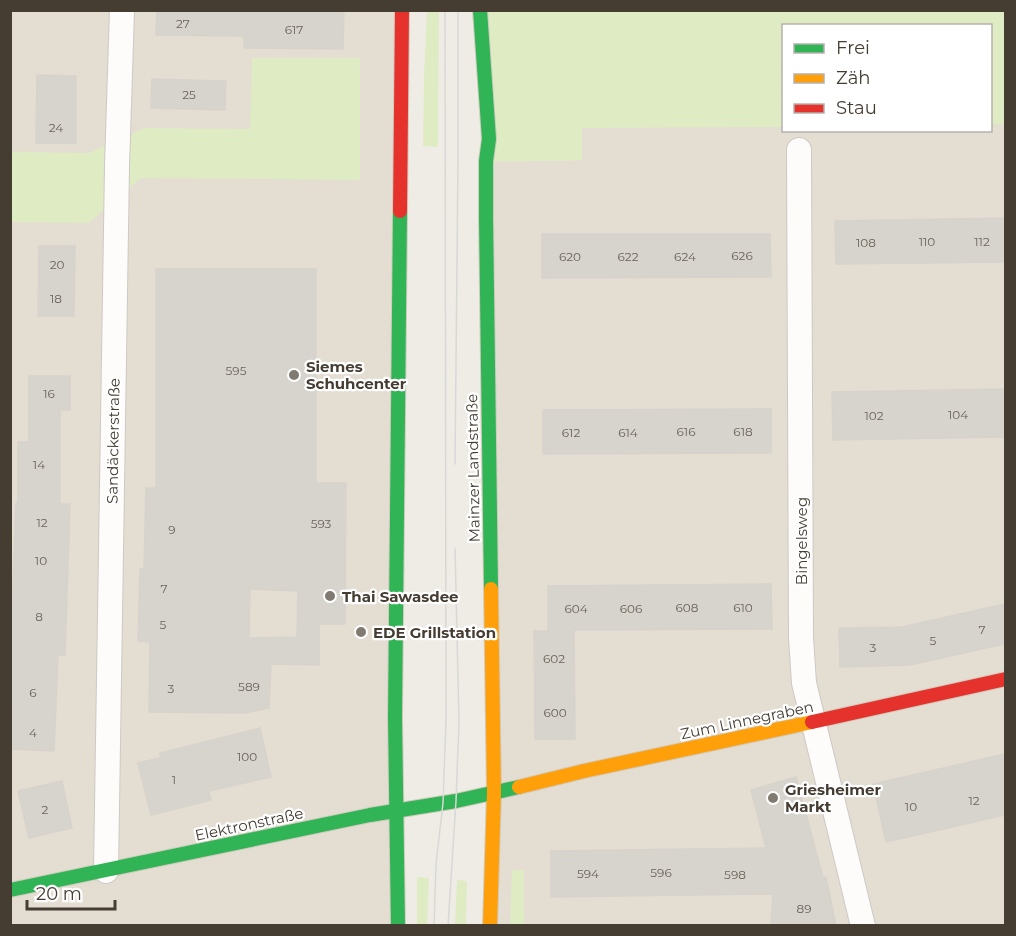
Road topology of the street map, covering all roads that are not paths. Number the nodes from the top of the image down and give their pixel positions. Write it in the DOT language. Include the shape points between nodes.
graph roads {
  1 [pos="122,10"];
  2 [pos="402,10"];
  3 [pos="480,10"];
  4 [pos="799,150"];
  5 [pos="1005,679"];
  6 [pos="813,722"];
  7 [pos="495,792"];
  8 [pos="397,811"];
  9 [pos="105,871"];
  10 [pos="10,890"];
  11 [pos="398,926"];
  12 [pos="490,926"];
  13 [pos="863,926"];
  1 -- 9 [label="street, Sandäckerstraße"];
  2 -- 8 [label="main road"];
  3 -- 7 [label="main road, Mainzer Landstraße" via="489,139 486,217"];
  4 -- 6 [label="street, Bingelsweg" via="801,638 804,683"];
  5 -- 6 [label="main road, Zum Linnegraben"];
  6 -- 7 [label="main road, Zum Linnegraben"];
  6 -- 13 [label="street, Bingelsweg"];
  7 -- 8 [label="main road, Elektronstraße"];
  7 -- 12 [label="main road, Mainzer Landstraße"];
  8 -- 9 [label="main road, Elektronstraße"];
  8 -- 11 [label="main road"];
  9 -- 10 [label="main road, Elektronstraße"];
}
